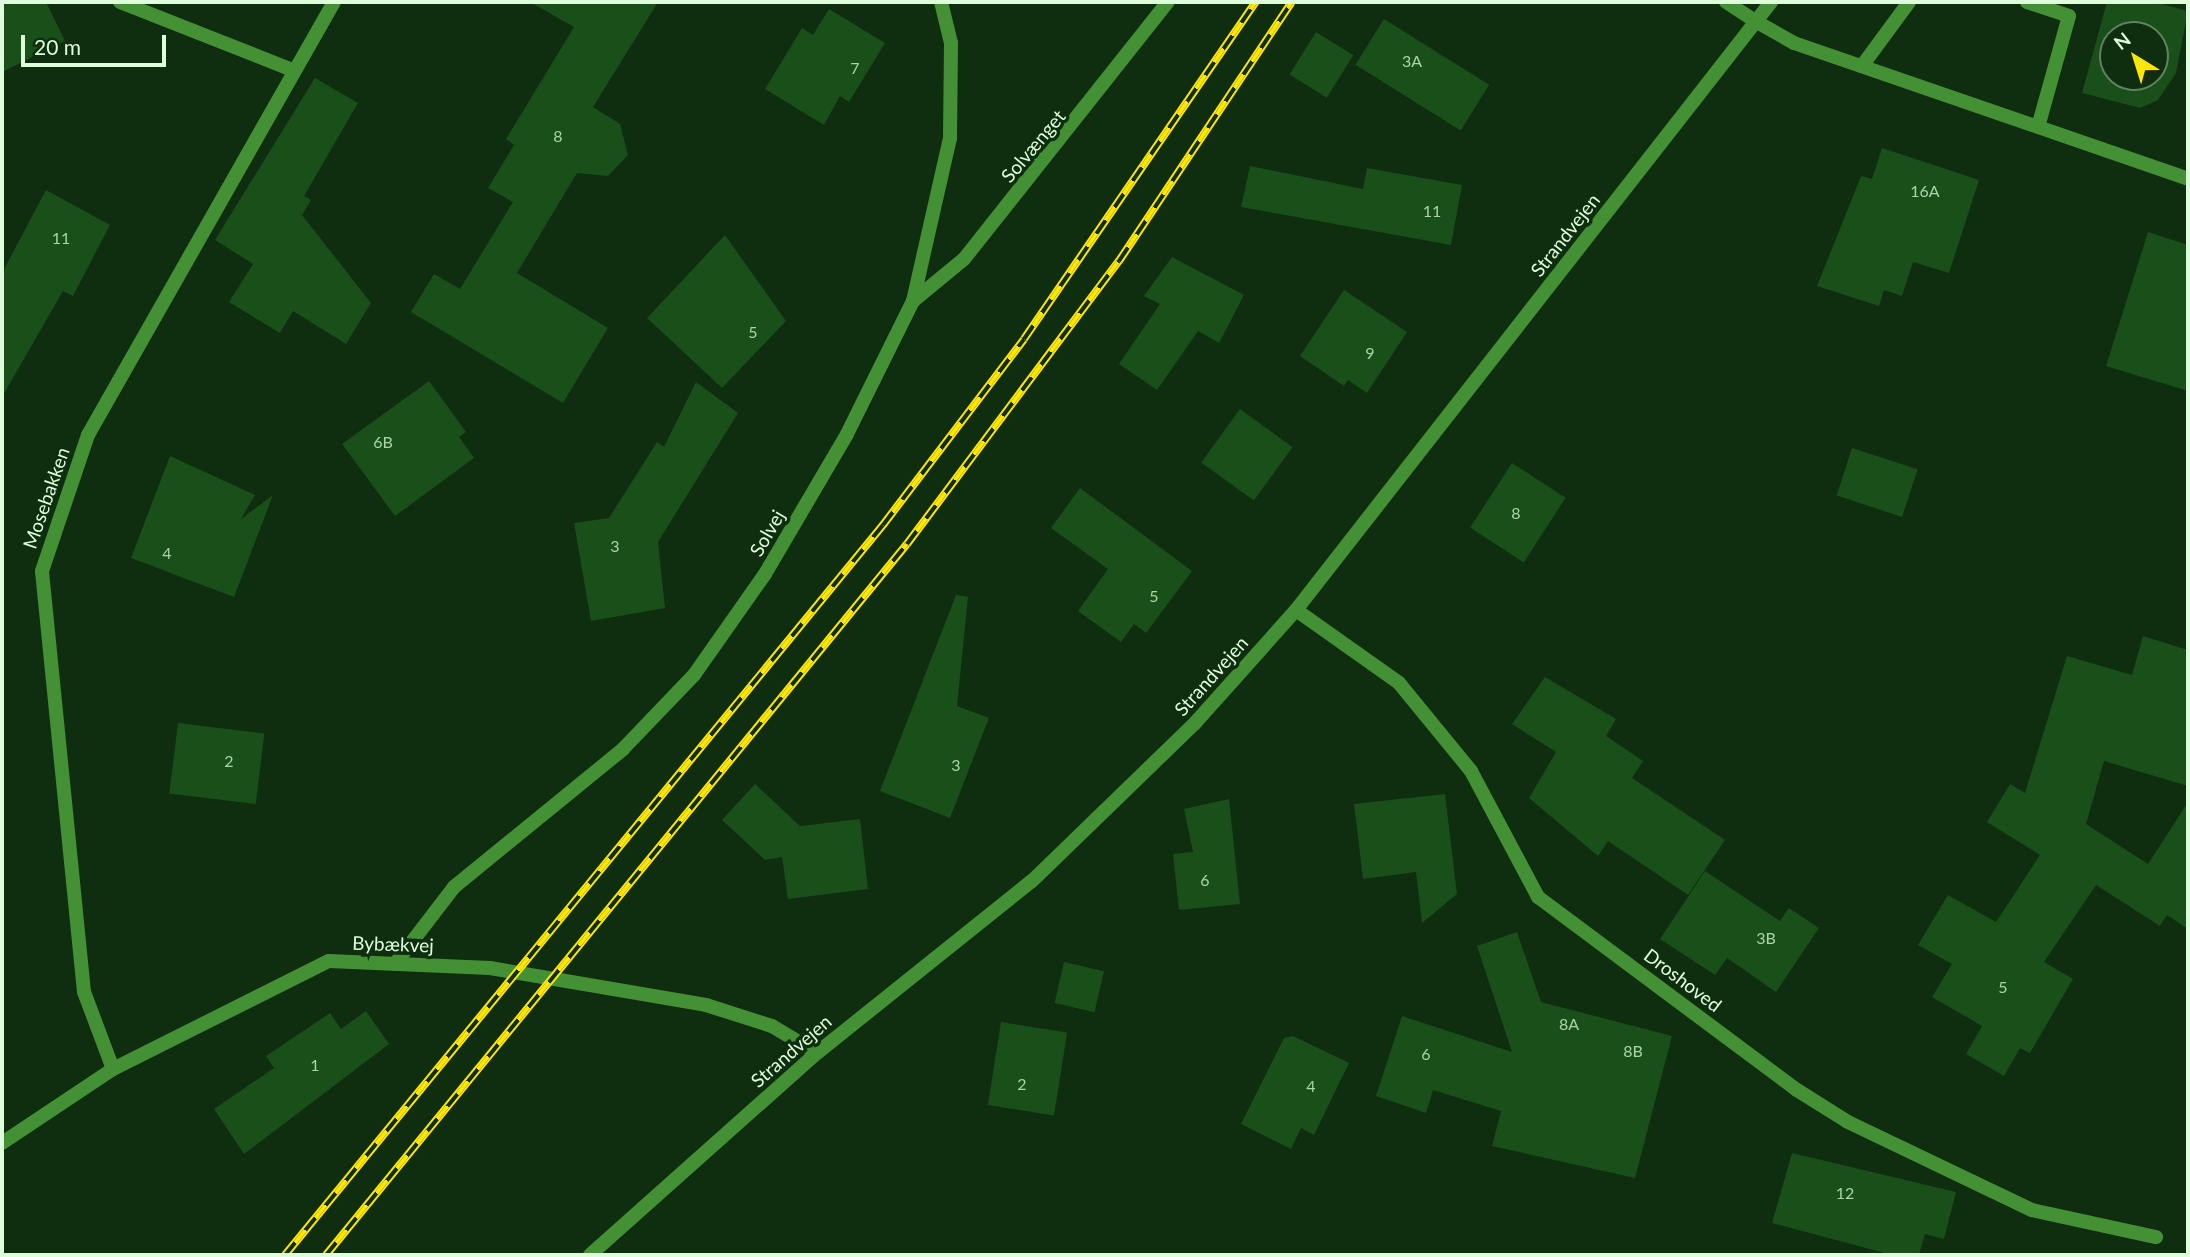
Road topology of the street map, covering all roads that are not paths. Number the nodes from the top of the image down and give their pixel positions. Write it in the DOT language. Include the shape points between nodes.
graph roads {
  1 [pos="120,2"];
  2 [pos="334,2"];
  3 [pos="941,2"];
  4 [pos="1168,2"];
  5 [pos="1726,2"];
  6 [pos="1771,2"];
  7 [pos="1909,2"];
  8 [pos="2027,2"];
  9 [pos="1755,21"];
  10 [pos="1862,66"];
  11 [pos="293,70"];
  12 [pos="2038,127"];
  13 [pos="2188,179"];
  14 [pos="913,301"];
  15 [pos="1296,610"];
  16 [pos="396,964"];
  17 [pos="817,1053"];
  18 [pos="113,1069"];
  19 [pos="2,1143"];
  20 [pos="2156,1237"];
  21 [pos="590,1255"];
  1 -- 11 [label="street"];
  2 -- 11 [label="street, Mosebakken"];
  3 -- 14 [label="street, Solvej" via="951,43 950,138"];
  4 -- 14 [label="street, Solvænget" via="964,258"];
  5 -- 9 [label="street"];
  6 -- 9 [label="street, Strandvejen"];
  7 -- 10 [label="street"];
  8 -- 12 [label="street" via="2069,16"];
  9 -- 10 [label="street" via="1794,43"];
  9 -- 15 [label="street, Strandvejen"];
  10 -- 12 [label="street"];
  11 -- 18 [label="street, Mosebakken" via="88,435 42,571 84,992"];
  12 -- 13 [label="street"];
  14 -- 16 [label="street, Solvej" via="847,434 772,563 694,675 623,748 454,887"];
  15 -- 17 [label="street, Strandvejen" via="1195,723 1032,881"];
  15 -- 20 [label="street, Droshoved" via="1399,683 1471,771 1538,897 1797,1090 1848,1122 2032,1210"];
  16 -- 17 [label="street, Bybækvej" via="490,968 706,1005 772,1026"];
  16 -- 18 [label="street, Bybækvej" via="329,961"];
  17 -- 21 [label="street, Strandvejen"];
  18 -- 19 [label="street, Bybækvej"];
}
